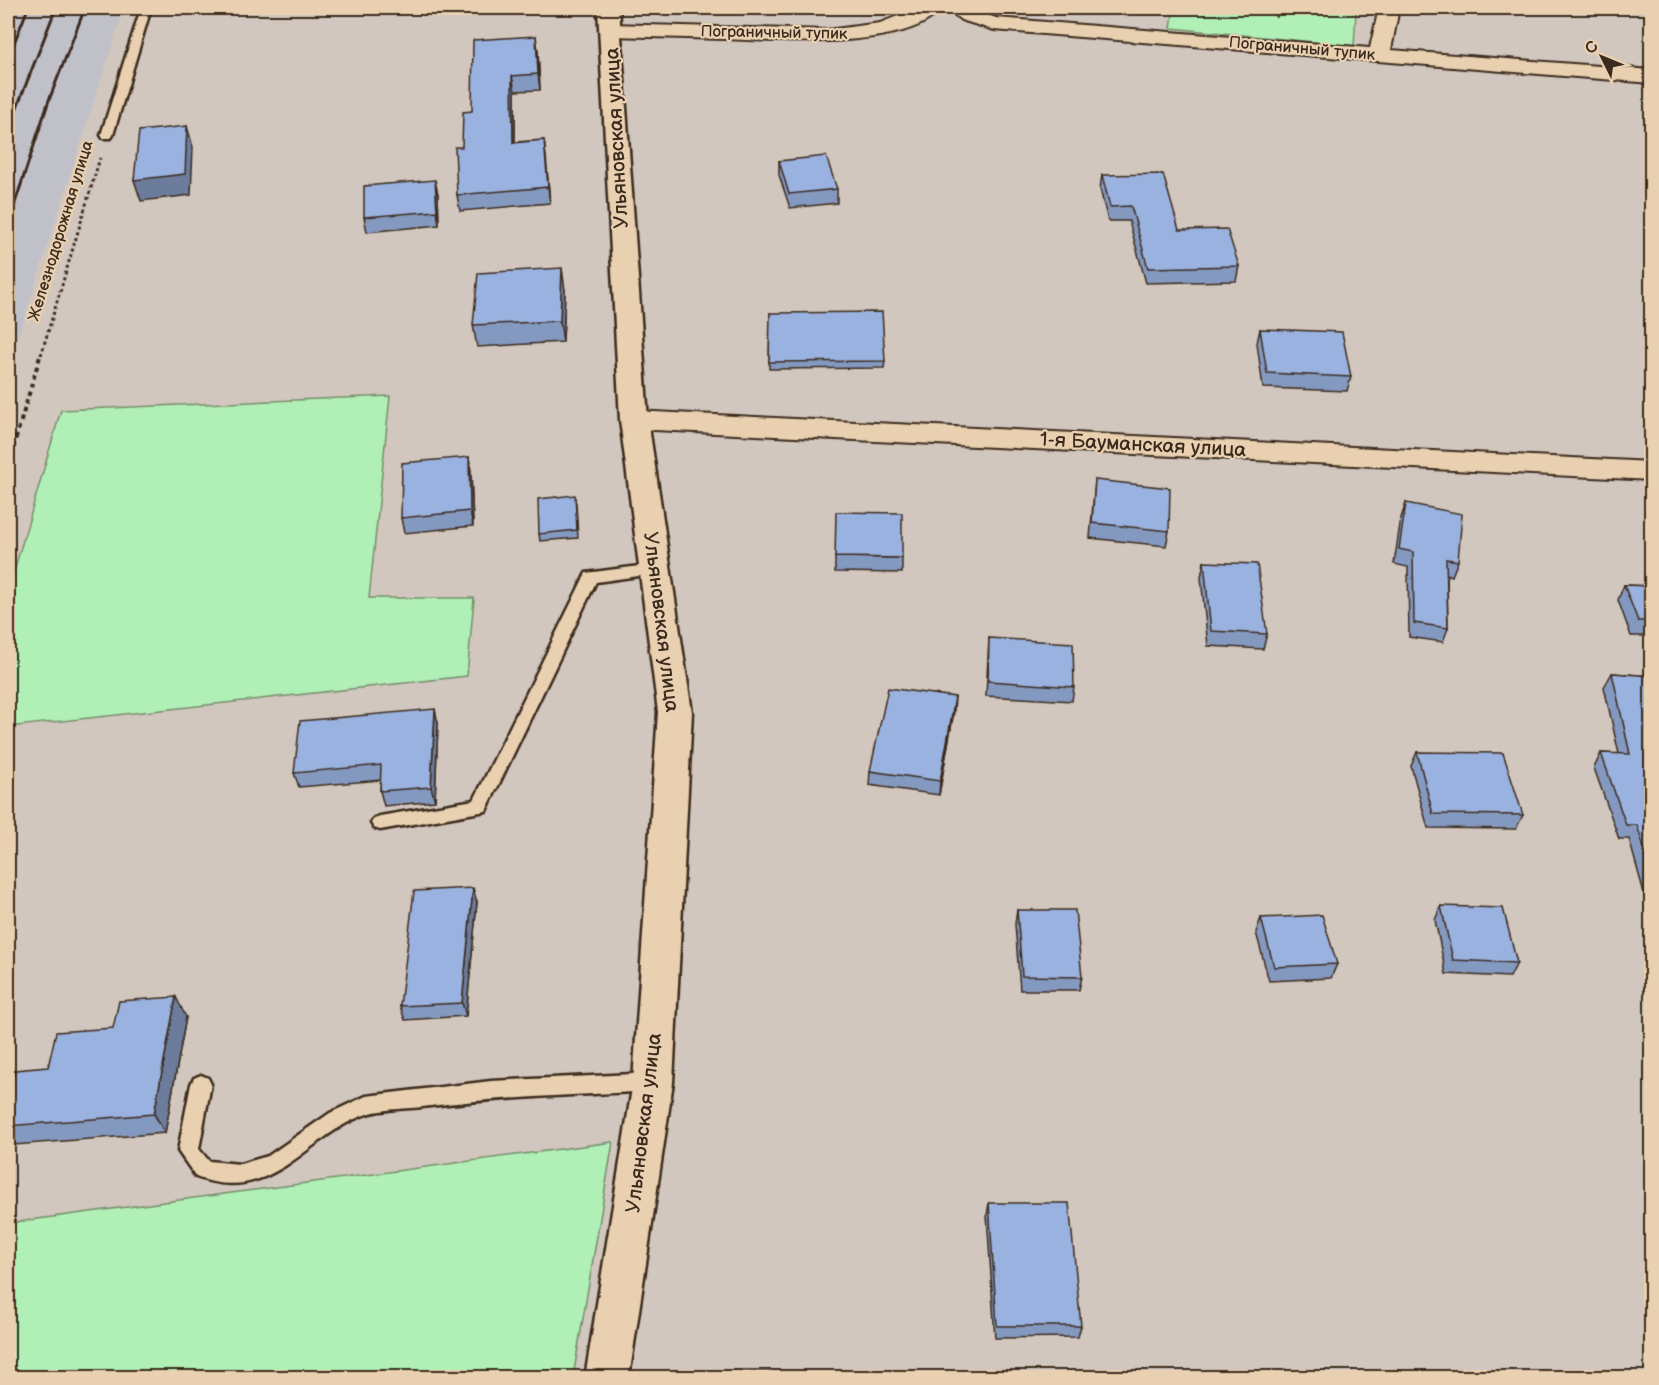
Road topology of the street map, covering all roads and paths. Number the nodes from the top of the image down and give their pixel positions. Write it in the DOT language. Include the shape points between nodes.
graph roads {
  1 [pos="146,8"];
  2 [pos="931,8"];
  3 [pos="956,8"];
  4 [pos="1389,8"];
  5 [pos="610,19"];
  6 [pos="1379,56"];
  7 [pos="1649,83"];
  8 [pos="108,135"];
  9 [pos="634,420"];
  10 [pos="8,465"];
  11 [pos="1652,471"];
  12 [pos="655,569"];
  13 [pos="380,823"];
  14 [pos="654,1082"];
  15 [pos="201,1084"];
  16 [pos="607,1377"];
  1 -- 8 [label="lane, Железнодорожная улица"];
  2 -- 5 [label="street, Пограничный тупик" via="895,27 827,36"];
  3 -- 6 [label="street, Пограничный тупик" via="994,24"];
  4 -- 6 [label="street"];
  5 -- 9 [label="street, Ульяновская улица"];
  6 -- 7 [label="street, Пограничный тупик"];
  8 -- 10 [label="path, Железнодорожная улица"];
  9 -- 11 [label="street, 1-я Бауманская улица"];
  9 -- 12 [label="street, Ульяновская улица"];
  12 -- 13 [label="lane" via="591,577 480,806"];
  12 -- 14 [label="street, Ульяновская улица" via="675,712"];
  14 -- 15 [label="lane" via="491,1090 366,1105 337,1119 274,1164 240,1174 203,1170 188,1151"];
  14 -- 16 [label="street, Ульяновская улица"];
}
